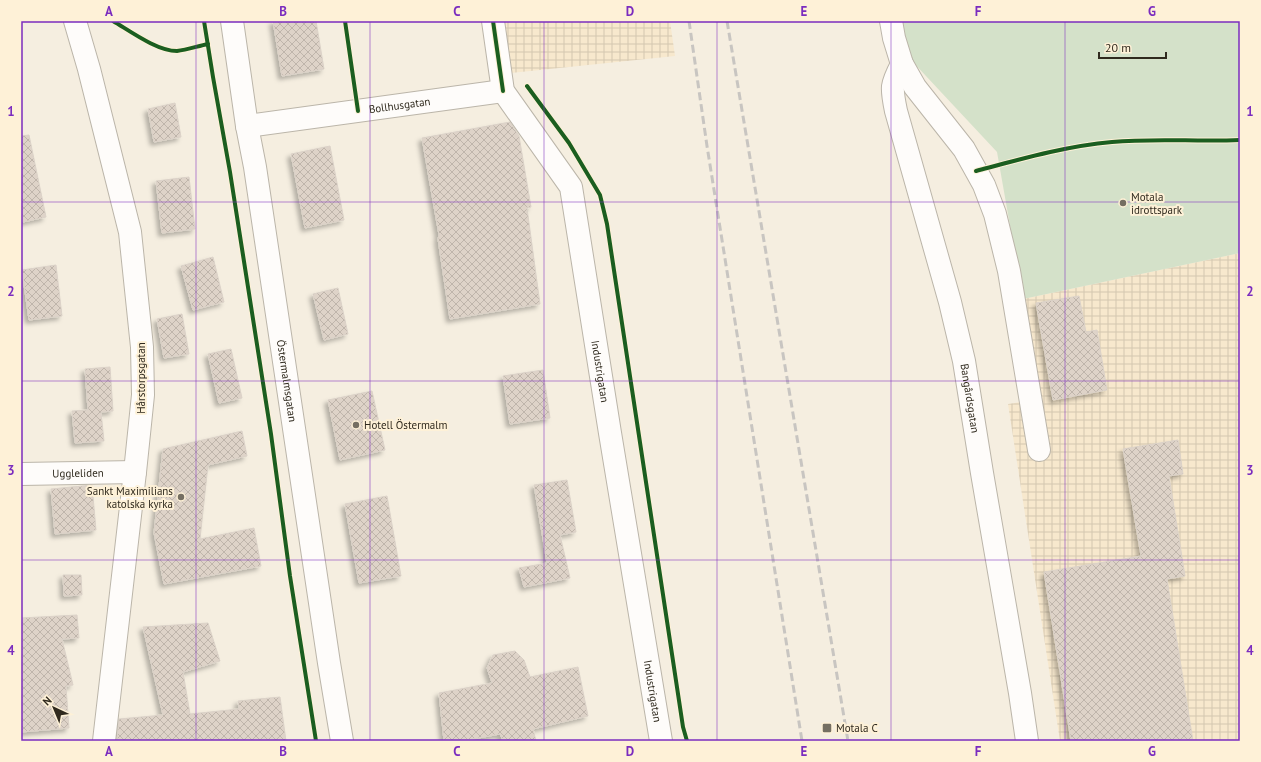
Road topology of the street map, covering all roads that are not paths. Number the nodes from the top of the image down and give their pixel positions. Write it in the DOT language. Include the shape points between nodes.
graph roads {
  1 [pos="75,21"];
  2 [pos="232,21"];
  3 [pos="493,21"];
  4 [pos="891,21"];
  5 [pos="902,64"];
  6 [pos="503,91"];
  7 [pos="248,126"];
  8 [pos="1039,450"];
  9 [pos="136,472"];
  10 [pos="21,474"];
  11 [pos="104,741"];
  12 [pos="342,741"];
  13 [pos="660,741"];
  14 [pos="1027,741"];
  1 -- 9 [label="street, Hårstorpsgatan" via="130,232 142,347 143,395"];
  2 -- 7 [label="street, Östermalmsgatan"];
  3 -- 6 [label="street, Industrigatan"];
  4 -- 5 [label="street"];
  5 -- 8 [label="street" via="915,87 964,149 984,185 995,214 1009,271"];
  5 -- 14 [label="street, Bangårdsgatan" via="894,80 894,104 964,361"];
  6 -- 7 [label="street, Bollhusgatan"];
  6 -- 13 [label="street, Industrigatan" via="571,186"];
  7 -- 12 [label="street, Östermalmsgatan"];
  9 -- 10 [label="street, Uggleliden"];
  9 -- 11 [label="street, Hårstorpsgatan"];
}
